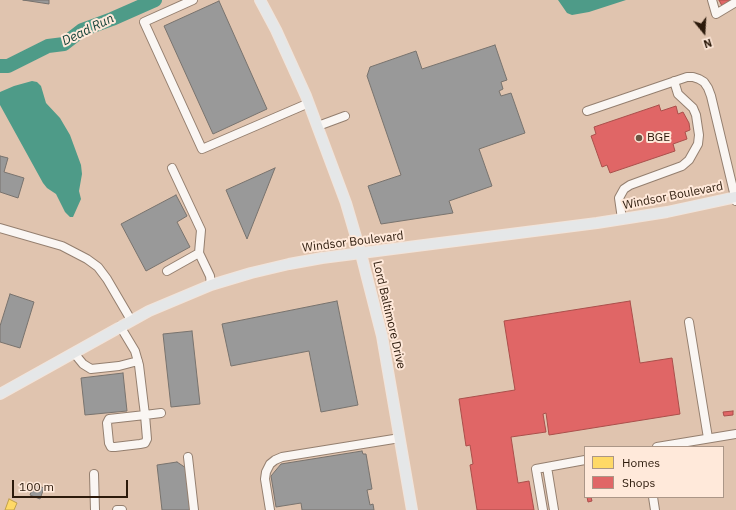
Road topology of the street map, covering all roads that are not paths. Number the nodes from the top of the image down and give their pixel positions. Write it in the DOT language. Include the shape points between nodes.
graph roads {
  1 [pos="193,0"];
  2 [pos="260,0"];
  3 [pos="712,0"];
  4 [pos="736,2"];
  5 [pos="674,81"];
  6 [pos="309,103"];
  7 [pos="587,111"];
  8 [pos="345,116"];
  9 [pos="318,126"];
  10 [pos="172,168"];
  11 [pos="736,198"];
  12 [pos="622,219"];
  13 [pos="0,228"];
  14 [pos="199,253"];
  15 [pos="361,254"];
  16 [pos="167,271"];
  17 [pos="211,285"];
  18 [pos="131,320"];
  19 [pos="689,322"];
  20 [pos="120,326"];
  21 [pos="74,353"];
  22 [pos="138,361"];
  23 [pos="0,394"];
  24 [pos="161,413"];
  25 [pos="145,415"];
  26 [pos="736,437"];
  27 [pos="400,438"];
  28 [pos="708,438"];
  29 [pos="663,446"];
  30 [pos="188,457"];
  31 [pos="584,460"];
  32 [pos="548,467"];
  33 [pos="94,474"];
  34 [pos="653,498"];
  35 [pos="95,510"];
  36 [pos="117,510"];
  37 [pos="122,510"];
  38 [pos="194,510"];
  39 [pos="270,510"];
  40 [pos="412,510"];
  41 [pos="543,510"];
  42 [pos="554,510"];
  43 [pos="655,510"];
  1 -- 6 [label="street" via="144,22 202,150"];
  2 -- 6 [label="main road, Lord Baltimore Drive"];
  3 -- 4 [label="street" via="716,14"];
  5 -- 7 [label="street"];
  5 -- 11 [label="street" via="693,77 704,82 708,88"];
  5 -- 12 [label="street" via="678,94 693,108 696,115 698,144 689,160 682,166 624,189 619,198"];
  6 -- 9 [label="main road, Lord Baltimore Drive"];
  8 -- 9 [label="street"];
  9 -- 15 [label="main road, Lord Baltimore Drive" via="346,203"];
  10 -- 14 [label="street" via="201,230"];
  11 -- 12 [label="main road, Windsor Boulevard"];
  12 -- 15 [label="main road, Windsor Boulevard"];
  13 -- 18 [label="street" via="62,246 88,259 107,279"];
  14 -- 16 [label="street"];
  14 -- 17 [label="street" via="210,276"];
  15 -- 17 [label="main road, Windsor Boulevard" via="289,264"];
  15 -- 27 [label="main road, Lord Baltimore Drive" via="382,336"];
  17 -- 18 [label="main road, Windsor Boulevard"];
  18 -- 20 [label="main road, Windsor Boulevard"];
  19 -- 28 [label="street"];
  20 -- 21 [label="main road, Windsor Boulevard"];
  20 -- 22 [label="street"];
  21 -- 22 [label="street" via="91,369"];
  21 -- 23 [label="main road, Windsor Boulevard"];
  22 -- 25 [label="street"];
  24 -- 25 [label="street"];
  25 -- 25 [label="street" via="145,443 111,447 107,423 109,419"];
  26 -- 28 [label="street"];
  27 -- 39 [label="street" via="275,460 270,464 265,479"];
  27 -- 40 [label="main road, Lord Baltimore Drive"];
  28 -- 29 [label="street"];
  30 -- 38 [label="street"];
  31 -- 32 [label="street"];
  32 -- 41 [label="street" via="536,469"];
  32 -- 42 [label="street"];
  33 -- 35 [label="street"];
  34 -- 43 [label="street"];
  36 -- 37 [label="street"];
}
